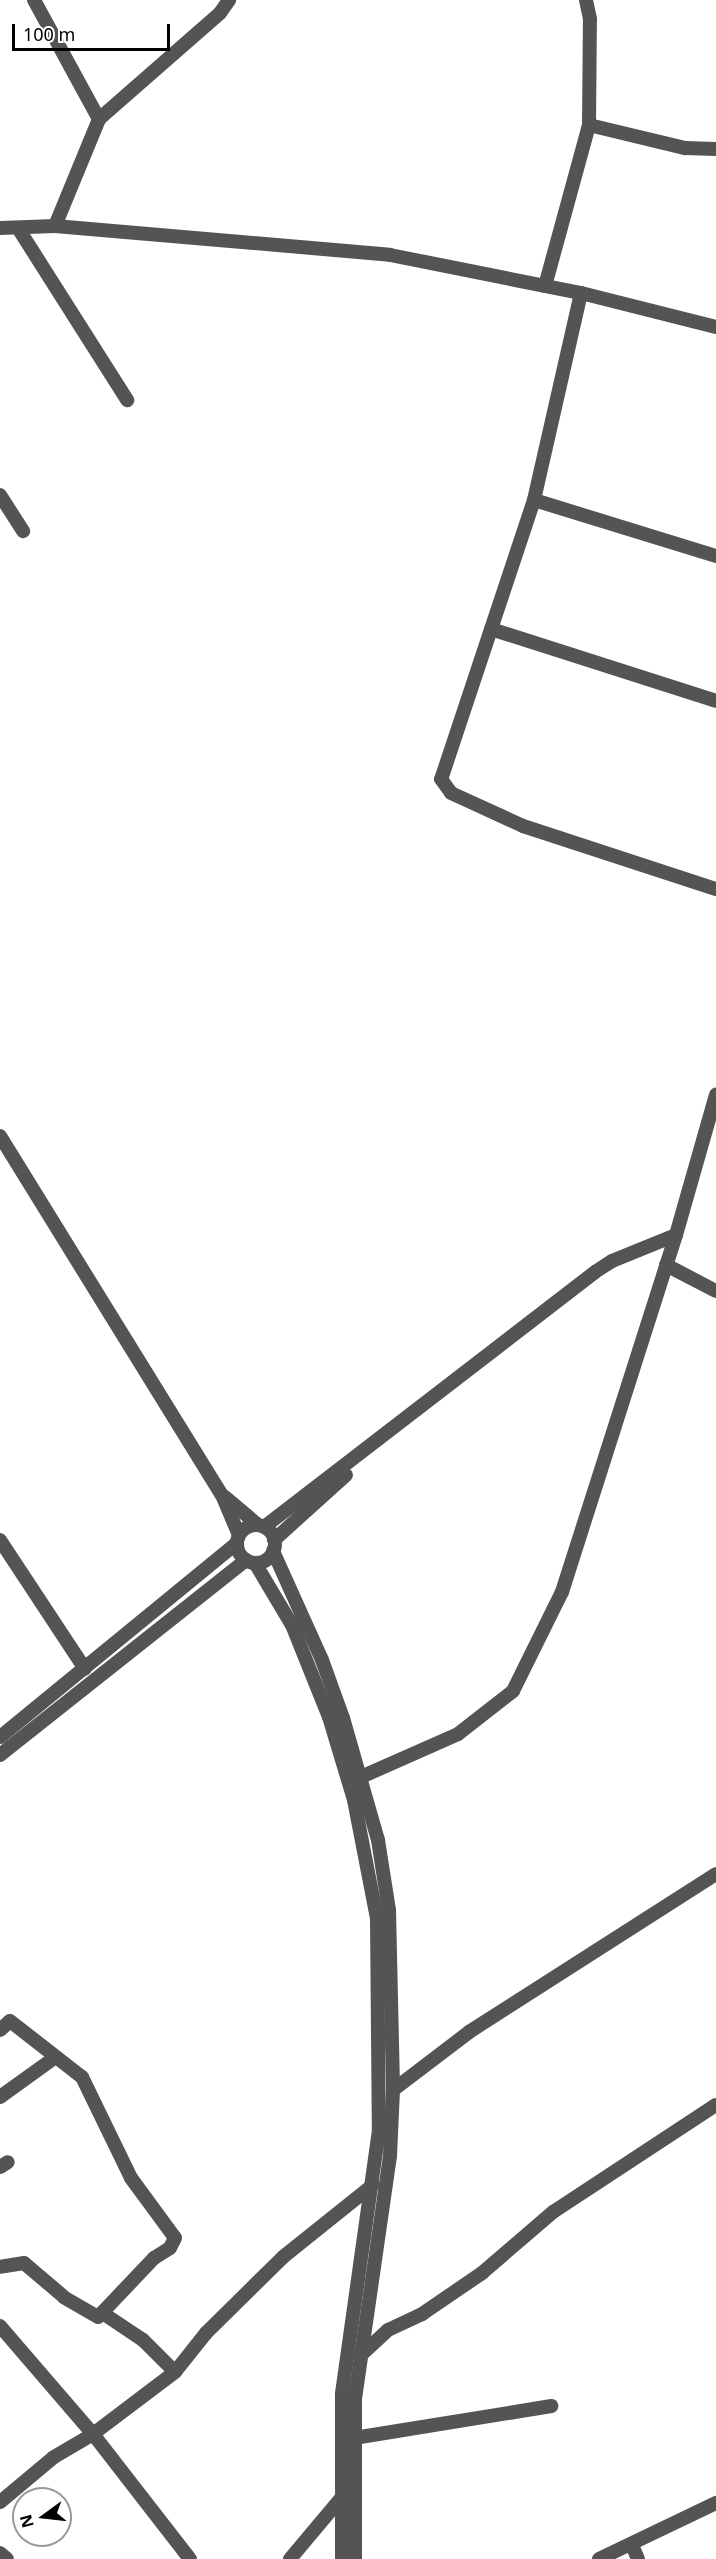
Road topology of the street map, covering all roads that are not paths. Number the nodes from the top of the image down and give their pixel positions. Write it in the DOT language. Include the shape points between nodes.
graph roads {
  1 [pos="34,0"];
  2 [pos="229,0"];
  3 [pos="586,0"];
  4 [pos="99,119"];
  5 [pos="589,124"];
  6 [pos="716,149"];
  7 [pos="55,226"];
  8 [pos="0,228"];
  9 [pos="18,228"];
  10 [pos="545,286"];
  11 [pos="581,293"];
  12 [pos="716,327"];
  13 [pos="128,400"];
  14 [pos="0,495"];
  15 [pos="534,500"];
  16 [pos="22,531"];
  17 [pos="716,556"];
  18 [pos="491,629"];
  19 [pos="716,701"];
  20 [pos="716,889"];
  21 [pos="716,1095"];
  22 [pos="0,1136"];
  23 [pos="676,1235"];
  24 [pos="670,1249"];
  25 [pos="666,1265"];
  26 [pos="716,1292"];
  27 [pos="222,1495"];
  28 [pos="261,1526"];
  29 [pos="238,1539"];
  30 [pos="0,1540"];
  31 [pos="274,1546"];
  32 [pos="250,1562"];
  33 [pos="85,1669"];
  34 [pos="0,1737"];
  35 [pos="0,1755"];
  36 [pos="361,1777"];
  37 [pos="716,1874"];
  38 [pos="0,2030"];
  39 [pos="54,2058"];
  40 [pos="393,2090"];
  41 [pos="0,2097"];
  42 [pos="716,2105"];
  43 [pos="373,2185"];
  44 [pos="0,2267"];
  45 [pos="104,2314"];
  46 [pos="0,2326"];
  47 [pos="360,2356"];
  48 [pos="175,2372"];
  49 [pos="551,2406"];
  50 [pos="93,2434"];
  51 [pos="354,2438"];
  52 [pos="342,2497"];
  53 [pos="0,2502"];
  54 [pos="716,2503"];
  55 [pos="632,2545"];
  56 [pos="0,2553"];
  57 [pos="7,2559"];
  58 [pos="190,2559"];
  59 [pos="290,2559"];
  60 [pos="342,2559"];
  61 [pos="355,2559"];
  62 [pos="599,2559"];
  63 [pos="638,2559"];
  1 -- 4 [label="street"];
  2 -- 4 [label="street" via="220,13"];
  3 -- 5 [label="street" via="590,19"];
  4 -- 7 [label="street"];
  5 -- 6 [label="street" via="685,148"];
  5 -- 10 [label="street"];
  7 -- 9 [label="street"];
  7 -- 10 [label="street" via="390,255"];
  8 -- 9 [label="street"];
  9 -- 13 [label="street"];
  10 -- 11 [label="street"];
  11 -- 12 [label="street"];
  11 -- 15 [label="street"];
  14 -- 16 [label="street"];
  15 -- 17 [label="street"];
  15 -- 18 [label="street"];
  18 -- 19 [label="street"];
  18 -- 20 [label="street" via="441,779 445,788 523,826"];
  21 -- 23 [label="street"];
  22 -- 27 [label="street"];
  23 -- 24 [label="street"];
  23 -- 28 [label="street" via="595,1272"];
  24 -- 25 [label="street"];
  24 -- 31 [label="street" via="616,1268 568,1299 356,1466"];
  25 -- 26 [label="street"];
  25 -- 36 [label="street" via="562,1592 513,1692 458,1734"];
  27 -- 28 [label="street"];
  27 -- 29 [label="street"];
  28 -- 29 [label="street" via="247,1527"];
  28 -- 31 [label="street"];
  29 -- 32 [label="street"];
  29 -- 33 [label="street"];
  30 -- 33 [label="street"];
  31 -- 32 [label="street" via="269,1558"];
  31 -- 36 [label="street" via="322,1660"];
  32 -- 35 [label="street"];
  32 -- 43 [label="street" via="286,1615 312,1669 354,1800 369,1869 380,1982 379,2130"];
  33 -- 34 [label="street"];
  36 -- 40 [label="street" via="378,1840 389,1910"];
  37 -- 40 [label="street" via="469,2032"];
  38 -- 39 [label="street" via="10,2021"];
  39 -- 41 [label="street"];
  39 -- 45 [label="street" via="82,2076 131,2178 175,2238 170,2248 154,2258"];
  40 -- 47 [label="street" via="390,2156"];
  42 -- 47 [label="street" via="553,2212 482,2273 422,2314 388,2330"];
  43 -- 48 [label="street" via="284,2257 206,2333"];
  43 -- 52 [label="street" via="342,2394"];
  44 -- 45 [label="street" via="24,2263 64,2297 98,2317"];
  45 -- 48 [label="street" via="143,2340"];
  46 -- 50 [label="street"];
  47 -- 51 [label="street"];
  48 -- 50 [label="street"];
  49 -- 51 [label="street"];
  50 -- 53 [label="street" via="54,2457"];
  50 -- 58 [label="street"];
  51 -- 61 [label="street"];
  52 -- 59 [label="street"];
  52 -- 60 [label="street"];
  54 -- 55 [label="street"];
  55 -- 62 [label="street"];
  55 -- 63 [label="street"];
  56 -- 57 [label="street"];
}
